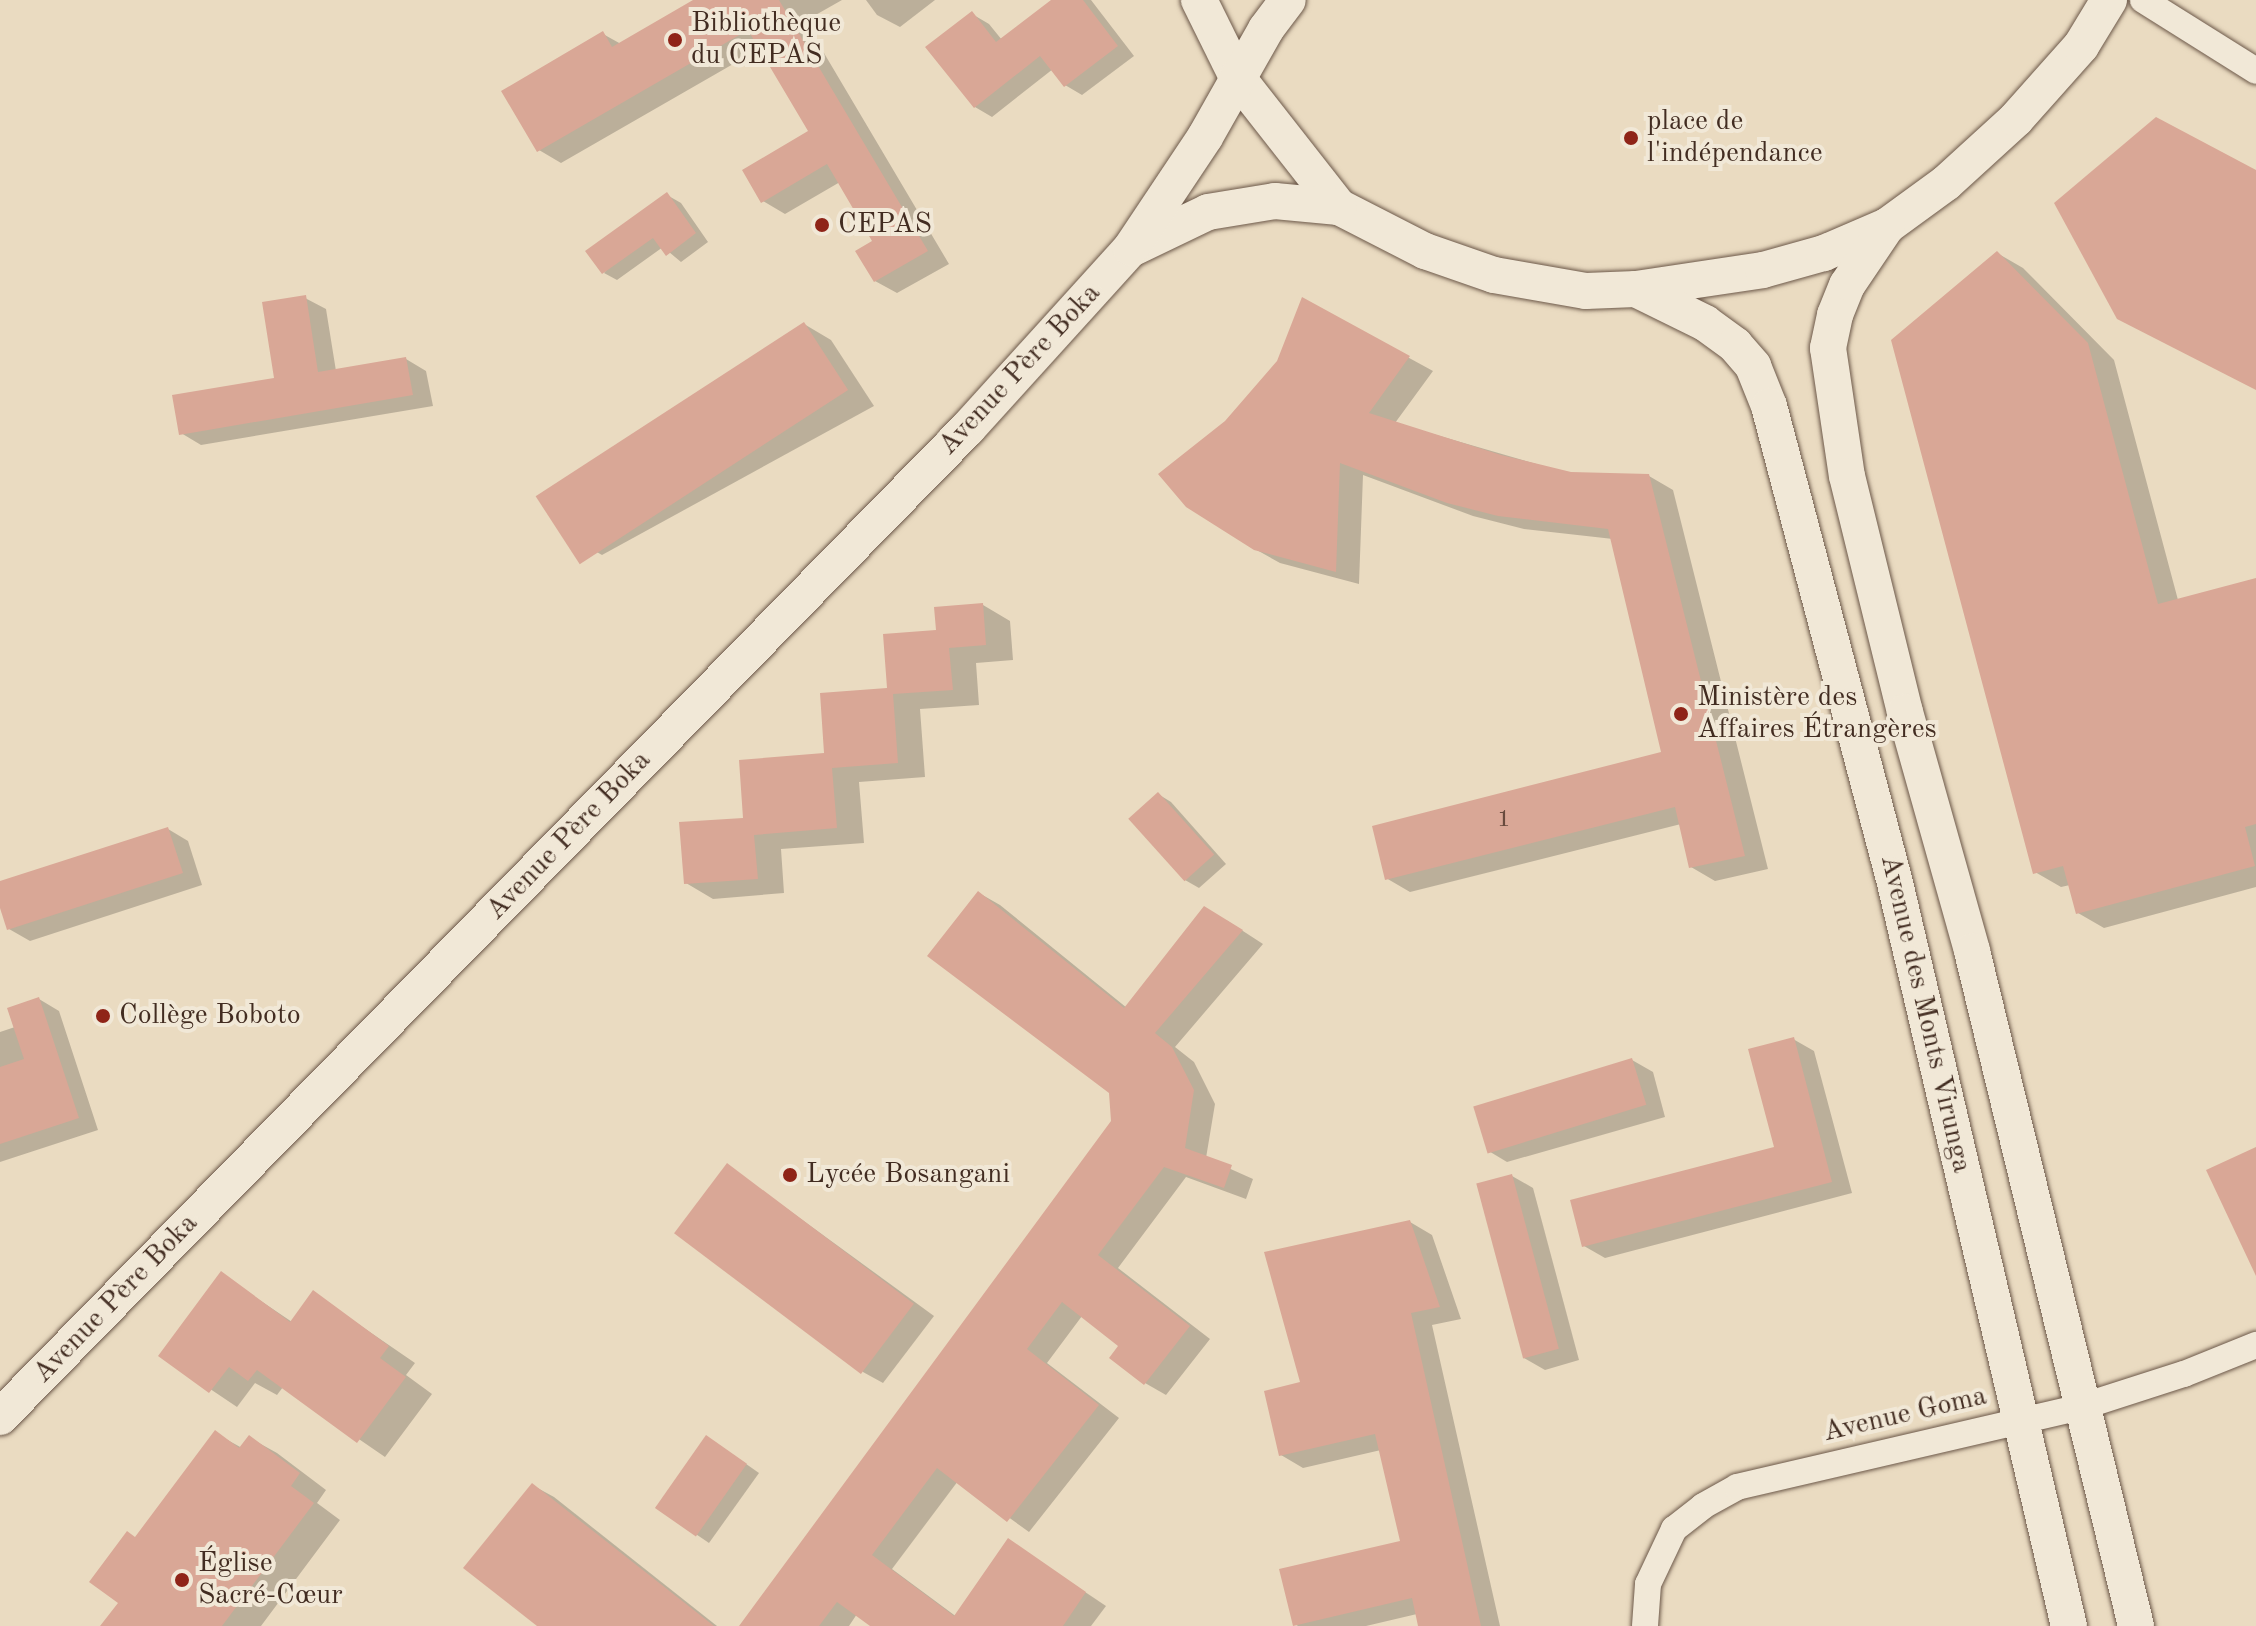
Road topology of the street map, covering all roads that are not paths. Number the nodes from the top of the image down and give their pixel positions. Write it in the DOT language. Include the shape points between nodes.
graph roads {
  1 [pos="1199,0"];
  2 [pos="1288,0"];
  3 [pos="2109,0"];
  4 [pos="2143,0"];
  5 [pos="2256,71"];
  6 [pos="1237,77"];
  7 [pos="1339,207"];
  8 [pos="1887,226"];
  9 [pos="1131,248"];
  10 [pos="1636,289"];
  11 [pos="2256,1345"];
  12 [pos="2081,1407"];
  13 [pos="0,1417"];
  14 [pos="2019,1422"];
  15 [pos="1645,1626"];
  16 [pos="2069,1626"];
  17 [pos="2136,1626"];
  1 -- 6 [label="street"];
  2 -- 6 [label="street"];
  3 -- 8 [label="street" via="2081,46 2016,119 1946,183"];
  4 -- 5 [label="street"];
  6 -- 7 [label="street"];
  6 -- 9 [label="street" via="1205,137"];
  7 -- 9 [label="street" via="1275,201 1208,212"];
  7 -- 10 [label="street" via="1425,251 1494,275 1586,291"];
  8 -- 10 [label="street" via="1824,253 1763,270"];
  8 -- 12 [label="street, Avenue des Monts Virunga" via="1847,285 1828,348 1847,476 1972,951"];
  9 -- 13 [label="street, Avenue Père Boka" via="968,428"];
  10 -- 14 [label="street, Avenue des Monts Virunga" via="1705,323 1735,345 1753,366 1769,406 1895,883"];
  11 -- 12 [label="street, Avenue Goma"];
  12 -- 14 [label="street, Avenue Goma"];
  12 -- 17 [label="street, Avenue des Monts Virunga"];
  14 -- 15 [label="street, Avenue Goma" via="1737,1487 1674,1529 1648,1584"];
  14 -- 16 [label="street, Avenue des Monts Virunga"];
}
